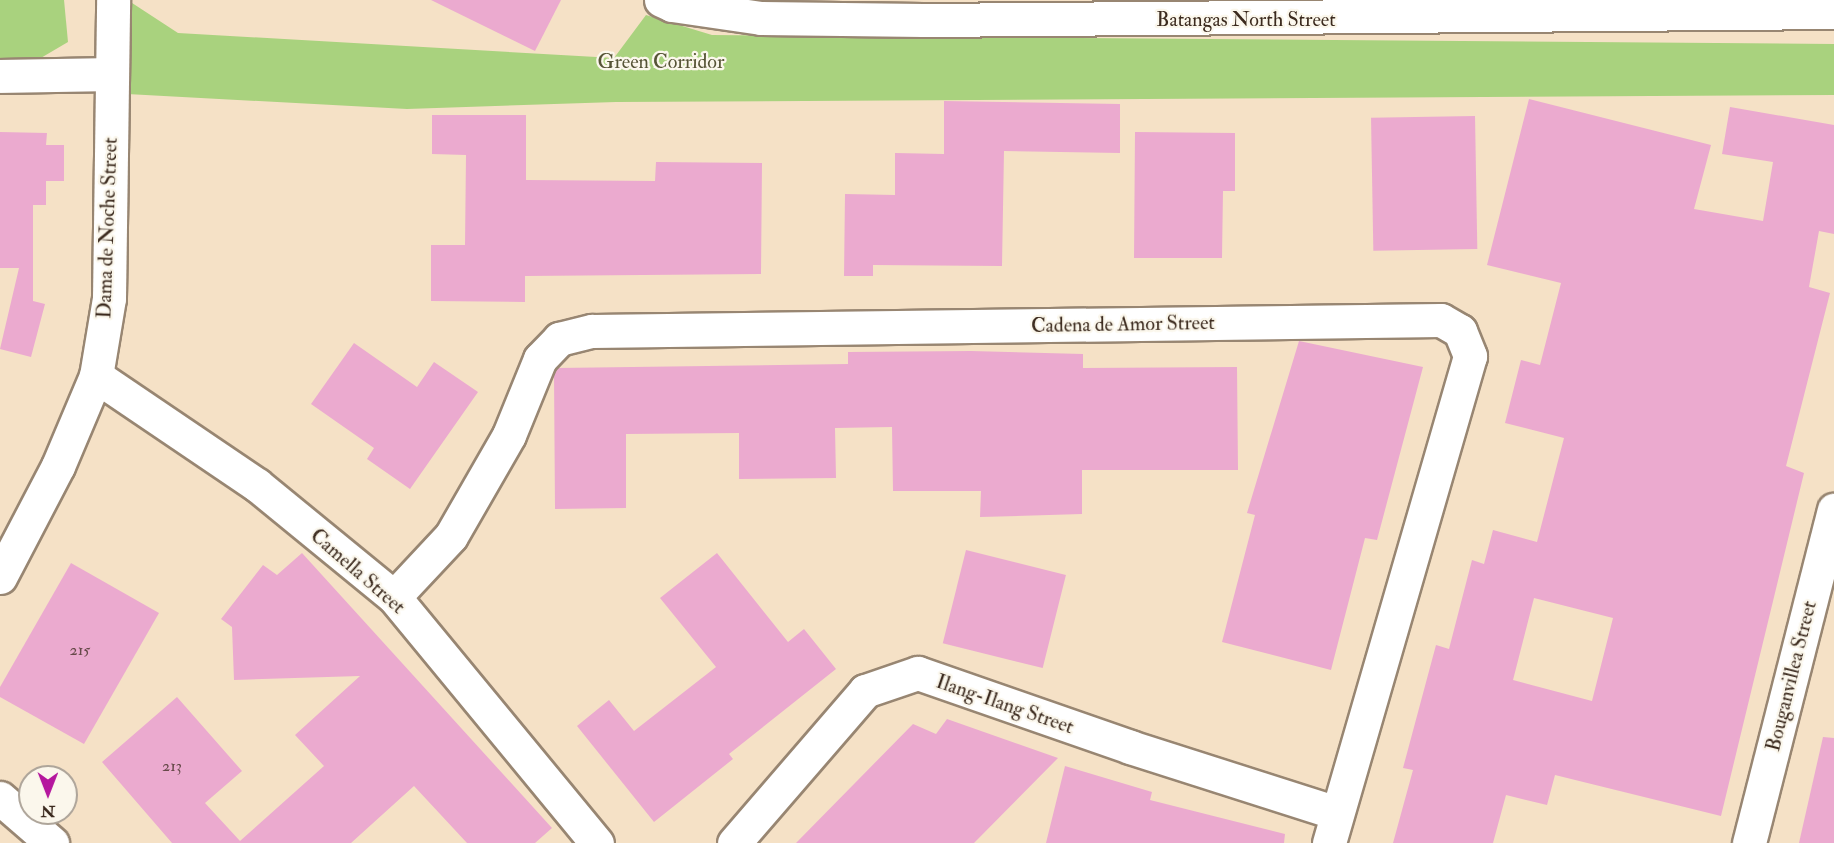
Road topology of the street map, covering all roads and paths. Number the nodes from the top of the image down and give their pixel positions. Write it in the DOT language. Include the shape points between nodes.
graph roads {
  1 [pos="113,0"];
  2 [pos="661,0"];
  3 [pos="1494,9"];
  4 [pos="922,10"];
  5 [pos="1834,12"];
  6 [pos="112,74"];
  7 [pos="0,76"];
  8 [pos="96,376"];
  9 [pos="1834,510"];
  10 [pos="0,577"];
  11 [pos="394,597"];
  12 [pos="0,798"];
  13 [pos="1333,828"];
  14 [pos="52,843"];
  15 [pos="597,843"];
  16 [pos="734,843"];
  17 [pos="1749,843"];
  1 -- 6 [label="street, Dama de Noche Street"];
  2 -- 4 [label="street, Batangas North Street" via="761,18"];
  3 -- 4 [label="street, Batangas North Street"];
  3 -- 5 [label="street, Batangas North Street"];
  6 -- 7 [label="street"];
  6 -- 8 [label="street, Dama de Noche Street" via="109,298"];
  8 -- 10 [label="street, Dama de Noche Street" via="58,466"];
  8 -- 11 [label="street, Camella Street" via="257,484"];
  9 -- 17 [label="street, Bouganvillea Street"];
  11 -- 13 [label="street, Cadena de Amor Street" via="451,536 509,435 540,359 559,339 592,331 1441,320 1460,331 1470,356"];
  11 -- 15 [label="street, Camella Street"];
  12 -- 14 [label="street"];
  13 -- 16 [label="street, Ilang-Ilang Street" via="1130,747 918,673 865,691"];
}
